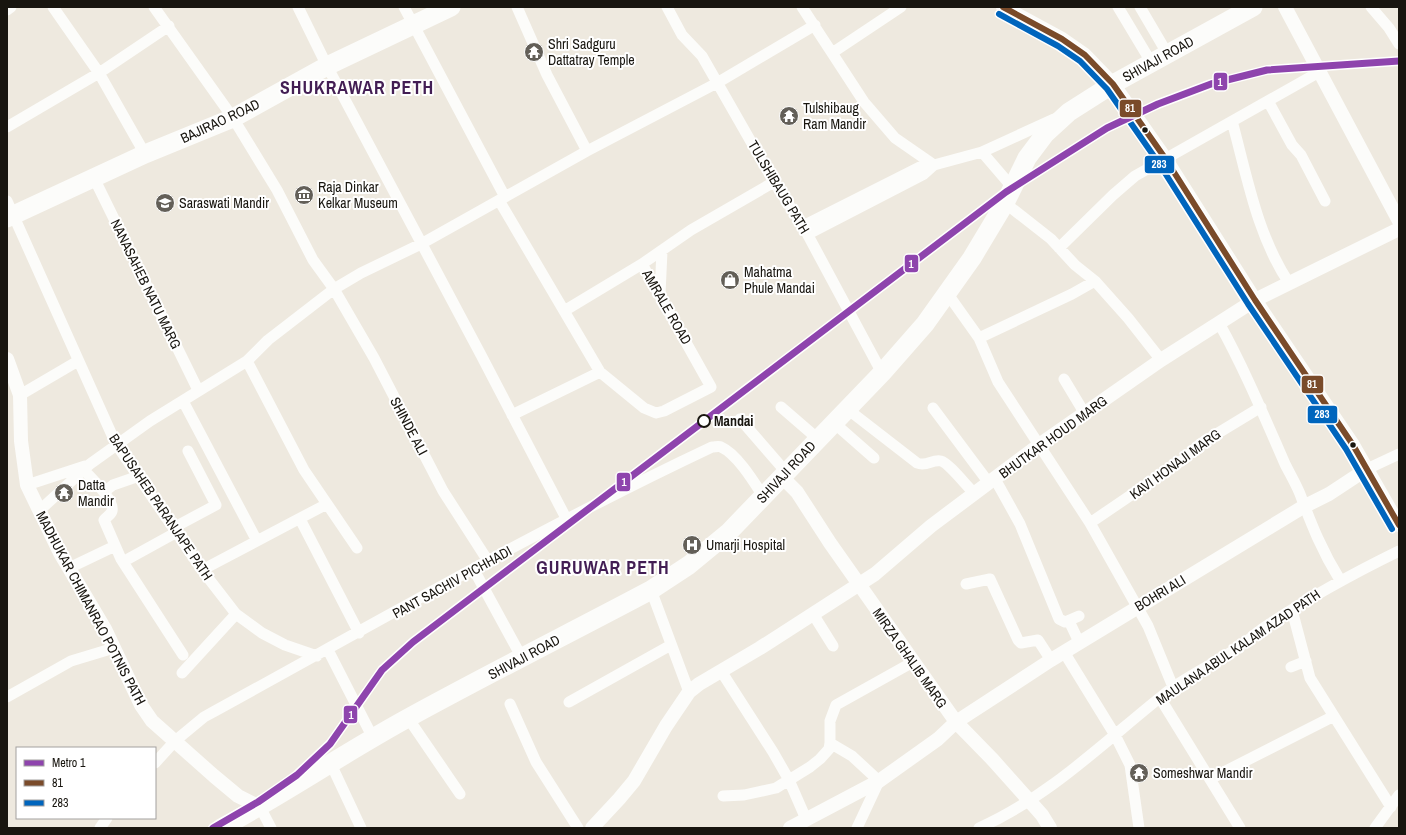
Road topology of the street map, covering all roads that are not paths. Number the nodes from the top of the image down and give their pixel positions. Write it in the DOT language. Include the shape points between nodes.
graph roads {
  1 [pos="11,7"];
  2 [pos="53,7"];
  3 [pos="154,7"];
  4 [pos="298,7"];
  5 [pos="404,7"];
  6 [pos="451,7"];
  7 [pos="516,7"];
  8 [pos="667,7"];
  9 [pos="802,7"];
  10 [pos="901,7"];
  11 [pos="1118,7"];
  12 [pos="1140,7"];
  13 [pos="1253,7"];
  14 [pos="1286,7"];
  15 [pos="1371,7"];
  16 [pos="1006,8"];
  17 [pos="7,10"];
  18 [pos="413,25"];
  19 [pos="815,25"];
  20 [pos="169,26"];
  21 [pos="1399,44"];
  22 [pos="832,53"];
  23 [pos="1159,58"];
  24 [pos="327,66"];
  25 [pos="1321,71"];
  26 [pos="99,73"];
  27 [pos="717,83"];
  28 [pos="1113,84"];
  29 [pos="1268,100"];
  30 [pos="1069,112"];
  31 [pos="233,118"];
  32 [pos="1232,121"];
  33 [pos="7,127"];
  34 [pos="587,151"];
  35 [pos="982,152"];
  36 [pos="145,154"];
  37 [pos="1165,158"];
  38 [pos="932,166"];
  39 [pos="94,178"];
  40 [pos="774,182"];
  41 [pos="1008,195"];
  42 [pos="502,199"];
  43 [pos="1325,201"];
  44 [pos="9,211"];
  45 [pos="1399,221"];
  46 [pos="1399,229"];
  47 [pos="805,230"];
  48 [pos="421,244"];
  49 [pos="1059,248"];
  50 [pos="662,251"];
  51 [pos="642,264"];
  52 [pos="1095,281"];
  53 [pos="1289,283"];
  54 [pos="334,289"];
  55 [pos="947,293"];
  56 [pos="660,295"];
  57 [pos="1255,300"];
  58 [pos="564,311"];
  59 [pos="1219,323"];
  60 [pos="979,338"];
  61 [pos="7,358"];
  62 [pos="1161,360"];
  63 [pos="78,361"];
  64 [pos="247,361"];
  65 [pos="600,372"];
  66 [pos="882,373"];
  67 [pos="1064,379"];
  68 [pos="11,381"];
  69 [pos="198,390"];
  70 [pos="20,395"];
  71 [pos="183,401"];
  72 [pos="1261,407"];
  73 [pos="781,408"];
  74 [pos="846,408"];
  75 [pos="933,408"];
  76 [pos="1085,414"];
  77 [pos="512,415"];
  78 [pos="740,419"];
  79 [pos="833,422"];
  80 [pos="818,439"];
  81 [pos="116,444"];
  82 [pos="1039,445"];
  83 [pos="188,451"];
  84 [pos="1399,454"];
  85 [pos="874,458"];
  86 [pos="87,467"];
  87 [pos="1367,469"];
  88 [pos="784,475"];
  89 [pos="139,476"];
  90 [pos="992,481"];
  91 [pos="27,485"];
  92 [pos="104,492"];
  93 [pos="975,494"];
  94 [pos="763,496"];
  95 [pos="327,504"];
  96 [pos="1303,507"];
  97 [pos="40,510"];
  98 [pos="300,519"];
  99 [pos="567,520"];
  100 [pos="1090,524"];
  101 [pos="1399,525"];
  102 [pos="175,530"];
  103 [pos="257,541"];
  104 [pos="115,546"];
  105 [pos="357,548"];
  106 [pos="1399,551"];
  107 [pos="128,559"];
  108 [pos="488,561"];
  109 [pos="69,568"];
  110 [pos="202,570"];
  111 [pos="474,570"];
  112 [pos="1340,580"];
  113 [pos="859,584"];
  114 [pos="966,584"];
  115 [pos="651,590"];
  116 [pos="1138,606"];
  117 [pos="1292,610"];
  118 [pos="236,614"];
  119 [pos="812,614"];
  120 [pos="1079,616"];
  121 [pos="1069,621"];
  122 [pos="358,633"];
  123 [pos="1080,642"];
  124 [pos="671,644"];
  125 [pos="833,646"];
  126 [pos="114,648"];
  127 [pos="328,650"];
  128 [pos="1064,652"];
  129 [pos="183,655"];
  130 [pos="317,656"];
  131 [pos="522,658"];
  132 [pos="1051,660"];
  133 [pos="1306,661"];
  134 [pos="913,662"];
  135 [pos="1291,667"];
  136 [pos="721,671"];
  137 [pos="182,673"];
  138 [pos="1173,687"];
  139 [pos="689,692"];
  140 [pos="7,697"];
  141 [pos="1160,698"];
  142 [pos="569,702"];
  143 [pos="510,704"];
  144 [pos="1334,716"];
  145 [pos="408,718"];
  146 [pos="956,722"];
  147 [pos="1115,735"];
  148 [pos="373,738"];
  149 [pos="175,741"];
  150 [pos="830,743"];
  151 [pos="156,762"];
  152 [pos="330,762"];
  153 [pos="1210,779"];
  154 [pos="789,780"];
  155 [pos="880,781"];
  156 [pos="460,794"];
  157 [pos="1399,795"];
  158 [pos="723,796"];
  159 [pos="1029,801"];
  160 [pos="260,807"];
  161 [pos="1391,807"];
  162 [pos="106,819"];
  163 [pos="801,824"];
  164 [pos="998,824"];
  165 [pos="358,826"];
  166 [pos="100,828"];
  167 [pos="221,828"];
  168 [pos="271,828"];
  169 [pos="578,828"];
  170 [pos="592,828"];
  171 [pos="857,828"];
  172 [pos="979,828"];
  173 [pos="1050,828"];
  174 [pos="1139,828"];
  175 [pos="1240,828"];
  176 [pos="1375,828"];
  1 -- 17 [label="street"];
  2 -- 26 [label="street"];
  3 -- 20 [label="street, SHINDE ALI"];
  4 -- 24 [label="street"];
  5 -- 18 [label="street"];
  6 -- 18 [label="highway, BAJIRAO ROAD"];
  7 -- 34 [label="street" via="547,75"];
  8 -- 27 [label="street, TULSHIBAUG PATH" via="682,35 702,56"];
  9 -- 19 [label="street"];
  10 -- 22 [label="street"];
  11 -- 23 [label="street"];
  12 -- 23 [label="street"];
  13 -- 23 [label="highway, SHIVAJI ROAD"];
  14 -- 25 [label="street"];
  15 -- 21 [label="street"];
  16 -- 28 [label="street" via="1085,55"];
  18 -- 24 [label="highway, BAJIRAO ROAD"];
  18 -- 42 [label="street"];
  19 -- 22 [label="street"];
  19 -- 27 [label="street"];
  20 -- 26 [label="street"];
  20 -- 31 [label="street, SHINDE ALI"];
  22 -- 38 [label="street" via="864,102 887,130"];
  23 -- 28 [label="highway, SHIVAJI ROAD"];
  24 -- 31 [label="highway, BAJIRAO ROAD"];
  24 -- 48 [label="street"];
  25 -- 29 [label="street"];
  25 -- 45 [label="street"];
  26 -- 33 [label="street"];
  26 -- 36 [label="street"];
  27 -- 34 [label="street"];
  27 -- 40 [label="street, TULSHIBAUG PATH"];
  28 -- 30 [label="highway, SHIVAJI ROAD"];
  28 -- 37 [label="street"];
  29 -- 32 [label="street"];
  29 -- 43 [label="street"];
  30 -- 35 [label="street"];
  30 -- 41 [label="highway, SHIVAJI ROAD" via="1045,134 1031,152"];
  31 -- 36 [label="highway, BAJIRAO ROAD"];
  31 -- 54 [label="street, SHINDE ALI" via="278,190 313,260"];
  32 -- 37 [label="street"];
  32 -- 53 [label="street" via="1263,233 1277,265"];
  34 -- 42 [label="street"];
  35 -- 38 [label="street"];
  35 -- 41 [label="street"];
  36 -- 39 [label="highway, BAJIRAO ROAD"];
  37 -- 49 [label="street" via="1135,176"];
  37 -- 57 [label="street"];
  38 -- 47 [label="street" via="920,167"];
  39 -- 44 [label="highway, BAJIRAO ROAD"];
  39 -- 69 [label="street, NANASAHEB NATU MARG"];
  40 -- 47 [label="street, TULSHIBAUG PATH"];
  40 -- 50 [label="street" via="692,230"];
  41 -- 49 [label="street"];
  41 -- 55 [label="highway, SHIVAJI ROAD" via="972,258"];
  42 -- 48 [label="street"];
  42 -- 58 [label="street"];
  44 -- 63 [label="street, BAPUSAHEB PARANJAPE PATH"];
  46 -- 53 [label="street, BHUTKAR HOUD MARG"];
  47 -- 66 [label="street, TULSHIBAUG PATH"];
  48 -- 54 [label="street"];
  48 -- 77 [label="street"];
  49 -- 52 [label="street"];
  50 -- 51 [label="street"];
  50 -- 56 [label="street"];
  51 -- 56 [label="street, AMRALE ROAD"];
  51 -- 58 [label="street, AMRALE ROAD"];
  52 -- 60 [label="street"];
  52 -- 62 [label="street"];
  53 -- 57 [label="street, BHUTKAR HOUD MARG"];
  54 -- 64 [label="street" via="268,340"];
  54 -- 108 [label="street, SHINDE ALI" via="374,358 443,491"];
  55 -- 60 [label="street"];
  55 -- 66 [label="highway, SHIVAJI ROAD" via="925,324"];
  56 -- 65 [label="street, AMRALE ROAD" via="711,387 656,413 644,408"];
  57 -- 59 [label="street, BHUTKAR HOUD MARG"];
  57 -- 87 [label="street"];
  58 -- 65 [label="street"];
  59 -- 62 [label="street, BHUTKAR HOUD MARG"];
  59 -- 72 [label="street"];
  60 -- 82 [label="street" via="998,382"];
  61 -- 68 [label="street, MADHUKAR CHIMANRAO POTNIS PATH"];
  62 -- 76 [label="street, BHUTKAR HOUD MARG"];
  63 -- 70 [label="street"];
  63 -- 81 [label="street, BAPUSAHEB PARANJAPE PATH"];
  64 -- 69 [label="street"];
  64 -- 95 [label="street" via="304,470"];
  65 -- 77 [label="street"];
  66 -- 74 [label="highway, SHIVAJI ROAD"];
  67 -- 76 [label="street"];
  68 -- 70 [label="street, MADHUKAR CHIMANRAO POTNIS PATH"];
  69 -- 71 [label="street"];
  70 -- 91 [label="street, MADHUKAR CHIMANRAO POTNIS PATH" via="21,441"];
  71 -- 81 [label="street"];
  71 -- 103 [label="street"];
  72 -- 96 [label="street"];
  72 -- 100 [label="street, KAVI HONAJI MARG" via="1200,444 1184,459"];
  73 -- 80 [label="street"];
  74 -- 79 [label="highway, SHIVAJI ROAD"];
  74 -- 93 [label="street" via="917,463 945,463"];
  75 -- 90 [label="street"];
  76 -- 82 [label="street, BHUTKAR HOUD MARG"];
  77 -- 99 [label="street"];
  78 -- 88 [label="street"];
  79 -- 80 [label="highway, SHIVAJI ROAD"];
  79 -- 85 [label="street"];
  80 -- 88 [label="highway, SHIVAJI ROAD"];
  81 -- 86 [label="street"];
  81 -- 89 [label="street, BAPUSAHEB PARANJAPE PATH"];
  82 -- 90 [label="street, BHUTKAR HOUD MARG"];
  82 -- 100 [label="street"];
  83 -- 102 [label="street" via="216,505"];
  84 -- 87 [label="street"];
  86 -- 91 [label="street"];
  86 -- 92 [label="street"];
  86 -- 97 [label="street"];
  87 -- 96 [label="street, BOHRI ALI" via="1329,494"];
  87 -- 101 [label="street"];
  88 -- 94 [label="highway, SHIVAJI ROAD"];
  88 -- 113 [label="street, MIRZA GHALIB MARG"];
  89 -- 92 [label="street" via="113,485"];
  89 -- 102 [label="street, BAPUSAHEB PARANJAPE PATH"];
  90 -- 93 [label="street, BHUTKAR HOUD MARG"];
  90 -- 121 [label="street" via="1020,524 1059,619"];
  91 -- 97 [label="street, MADHUKAR CHIMANRAO POTNIS PATH"];
  92 -- 104 [label="street" via="113,509 104,520"];
  93 -- 113 [label="street, BHUTKAR HOUD MARG" via="930,526 875,574"];
  94 -- 99 [label="street, PANT SACHIV PICHHADI" via="744,468 720,446 712,447 636,483"];
  94 -- 115 [label="highway, SHIVAJI ROAD" via="729,532 689,565"];
  95 -- 98 [label="street"];
  95 -- 105 [label="street"];
  96 -- 112 [label="street" via="1325,557"];
  96 -- 116 [label="street, BOHRI ALI"];
  97 -- 109 [label="street, MADHUKAR CHIMANRAO POTNIS PATH"];
  98 -- 103 [label="street"];
  98 -- 122 [label="street"];
  99 -- 108 [label="street, PANT SACHIV PICHHADI"];
  100 -- 116 [label="street"];
  102 -- 107 [label="street"];
  102 -- 110 [label="street, BAPUSAHEB PARANJAPE PATH"];
  103 -- 110 [label="street"];
  104 -- 109 [label="street"];
  104 -- 129 [label="street"];
  106 -- 112 [label="street, MAULANA ABUL KALAM AZAD PATH"];
  108 -- 111 [label="street, PANT SACHIV PICHHADI"];
  109 -- 126 [label="street, MADHUKAR CHIMANRAO POTNIS PATH"];
  110 -- 118 [label="street, BAPUSAHEB PARANJAPE PATH"];
  111 -- 122 [label="street, PANT SACHIV PICHHADI"];
  111 -- 131 [label="street"];
  112 -- 117 [label="street, MAULANA ABUL KALAM AZAD PATH"];
  113 -- 119 [label="street, BHUTKAR HOUD MARG"];
  113 -- 134 [label="street, MIRZA GHALIB MARG"];
  114 -- 132 [label="street" via="990,579 1018,640 1021,643 1038,640"];
  115 -- 124 [label="street"];
  115 -- 131 [label="highway, SHIVAJI ROAD"];
  116 -- 123 [label="street, BOHRI ALI"];
  116 -- 138 [label="street"];
  117 -- 133 [label="street"];
  117 -- 138 [label="street, MAULANA ABUL KALAM AZAD PATH" via="1239,647"];
  118 -- 130 [label="street, BAPUSAHEB PARANJAPE PATH" via="262,634"];
  118 -- 137 [label="street"];
  119 -- 125 [label="street"];
  119 -- 136 [label="street, BHUTKAR HOUD MARG"];
  120 -- 121 [label="street"];
  121 -- 123 [label="street"];
  122 -- 127 [label="street, PANT SACHIV PICHHADI"];
  123 -- 128 [label="street, BOHRI ALI"];
  124 -- 139 [label="street"];
  124 -- 142 [label="street"];
  126 -- 140 [label="street" via="71,661"];
  126 -- 149 [label="street, MADHUKAR CHIMANRAO POTNIS PATH" via="141,706 152,721"];
  127 -- 130 [label="street, PANT SACHIV PICHHADI"];
  127 -- 148 [label="street"];
  128 -- 132 [label="street, BOHRI ALI"];
  128 -- 147 [label="street"];
  130 -- 149 [label="street, PANT SACHIV PICHHADI" via="204,717"];
  131 -- 145 [label="highway, SHIVAJI ROAD"];
  132 -- 146 [label="street, BOHRI ALI"];
  133 -- 135 [label="street"];
  133 -- 144 [label="street" via="1310,678"];
  134 -- 146 [label="street, MIRZA GHALIB MARG"];
  134 -- 150 [label="street" via="836,705 830,721"];
  136 -- 139 [label="street, BHUTKAR HOUD MARG"];
  136 -- 154 [label="street"];
  138 -- 141 [label="street, MAULANA ABUL KALAM AZAD PATH"];
  139 -- 170 [label="street" via="634,781 620,800"];
  141 -- 147 [label="street, MAULANA ABUL KALAM AZAD PATH"];
  141 -- 153 [label="street"];
  143 -- 169 [label="street" via="536,762"];
  144 -- 153 [label="street"];
  144 -- 161 [label="street"];
  145 -- 148 [label="highway, SHIVAJI ROAD"];
  145 -- 156 [label="street"];
  146 -- 155 [label="street, BOHRI ALI" via="938,739"];
  146 -- 159 [label="street, MIRZA GHALIB MARG"];
  147 -- 159 [label="street, MAULANA ABUL KALAM AZAD PATH" via="1068,774"];
  147 -- 174 [label="street" via="1130,765 1134,780"];
  148 -- 152 [label="highway, SHIVAJI ROAD"];
  149 -- 151 [label="street, PANT SACHIV PICHHADI"];
  149 -- 160 [label="street, MADHUKAR CHIMANRAO POTNIS PATH" via="238,796"];
  150 -- 154 [label="street" via="829,749 820,759"];
  150 -- 155 [label="street" via="852,756"];
  152 -- 160 [label="highway, SHIVAJI ROAD"];
  152 -- 165 [label="street"];
  153 -- 175 [label="street"];
  154 -- 158 [label="street" via="776,788 757,793"];
  154 -- 163 [label="street"];
  155 -- 163 [label="street, BOHRI ALI"];
  155 -- 171 [label="street"];
  157 -- 161 [label="street"];
  159 -- 164 [label="street, MAULANA ABUL KALAM AZAD PATH"];
  159 -- 173 [label="street, MIRZA GHALIB MARG"];
  160 -- 167 [label="highway, SHIVAJI ROAD"];
  160 -- 168 [label="street"];
  161 -- 176 [label="street"];
  162 -- 166 [label="street"];
  164 -- 172 [label="street, MAULANA ABUL KALAM AZAD PATH"];
}
